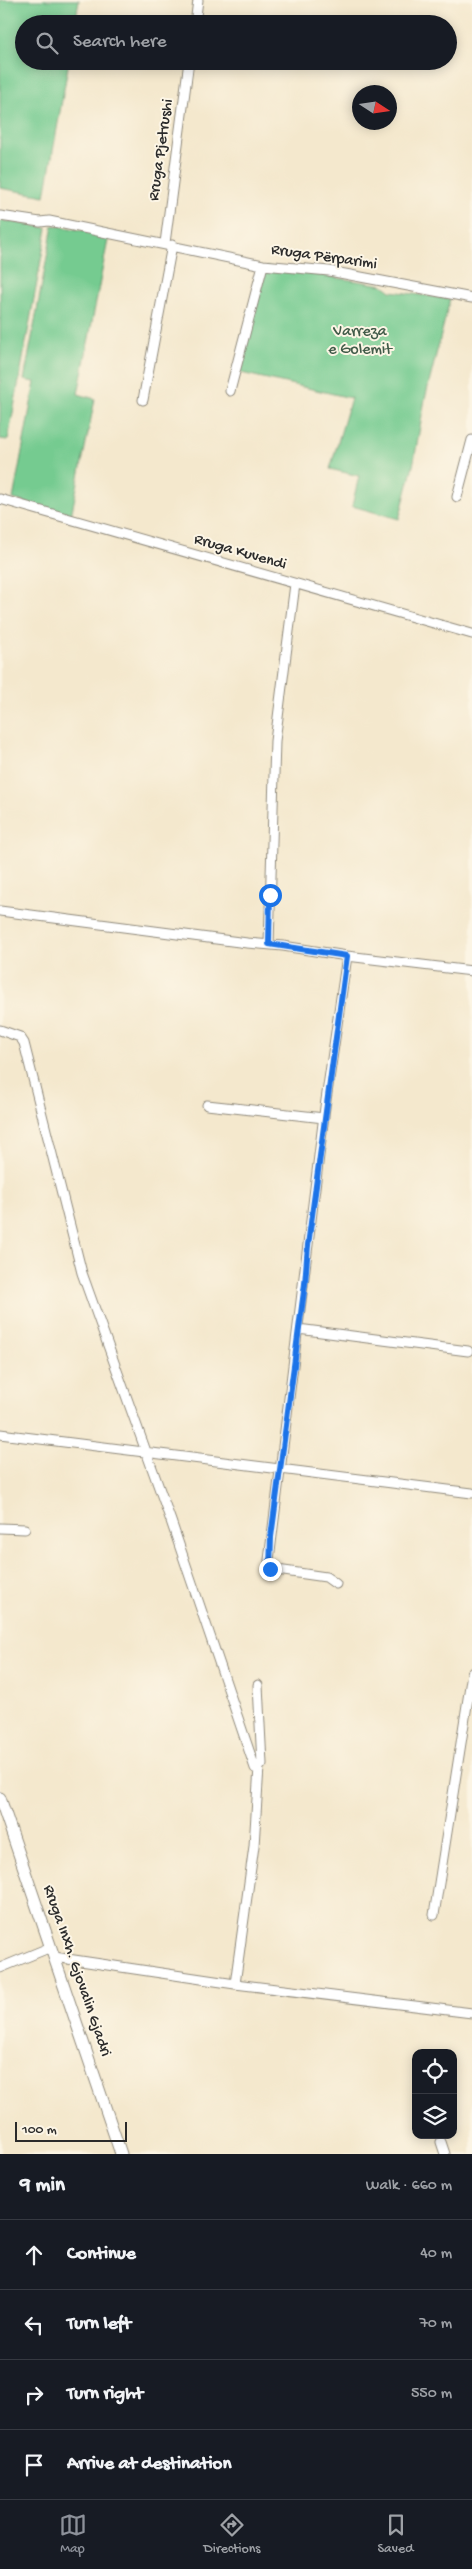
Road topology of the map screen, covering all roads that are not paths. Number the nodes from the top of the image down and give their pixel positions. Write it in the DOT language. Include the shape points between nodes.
graph roads {
  1 [pos="198,0"];
  2 [pos="196,15"];
  3 [pos="189,70"];
  4 [pos="0,216"];
  5 [pos="168,244"];
  6 [pos="263,265"];
  7 [pos="472,298"];
  8 [pos="230,391"];
  9 [pos="143,400"];
  10 [pos="472,440"];
  11 [pos="457,497"];
  12 [pos="0,500"];
  13 [pos="295,584"];
  14 [pos="472,634"];
  15 [pos="0,911"];
  16 [pos="269,944"];
  17 [pos="347,956"];
  18 [pos="472,971"];
  19 [pos="0,1030"];
  20 [pos="208,1105"];
  21 [pos="324,1118"];
  22 [pos="298,1329"];
  23 [pos="468,1351"];
  24 [pos="0,1434"];
  25 [pos="146,1451"];
  26 [pos="280,1468"];
  27 [pos="472,1493"];
  28 [pos="0,1528"];
  29 [pos="25,1529"];
  30 [pos="336,1584"];
  31 [pos="472,1673"];
  32 [pos="258,1685"];
  33 [pos="470,1707"];
  34 [pos="259,1767"];
  35 [pos="0,1798"];
  36 [pos="434,1915"];
  37 [pos="52,1952"];
  38 [pos="0,1968"];
  39 [pos="235,1984"];
  40 [pos="472,2013"];
  41 [pos="441,2142"];
  42 [pos="121,2154"];
  43 [pos="445,2154"];
  1 -- 2 [label="street"];
  3 -- 5 [label="street, Rruga Pjetrushi"];
  4 -- 5 [label="street, Rruga Përparimi" via="49,221"];
  5 -- 6 [label="street, Rruga Përparimi"];
  5 -- 9 [label="street"];
  6 -- 7 [label="street, Rruga Përparimi" via="329,271"];
  6 -- 8 [label="street"];
  10 -- 11 [label="street"];
  12 -- 13 [label="street, Rruga Kuvendi"];
  13 -- 14 [label="street, Rruga Kuvendi"];
  13 -- 16 [label="street" via="275,741"];
  15 -- 16 [label="street"];
  16 -- 17 [label="street"];
  17 -- 18 [label="street"];
  17 -- 21 [label="street"];
  19 -- 25 [label="street" via="20,1037 24,1044 82,1273"];
  20 -- 21 [label="street"];
  21 -- 22 [label="street"];
  22 -- 23 [label="street"];
  22 -- 26 [label="street"];
  24 -- 25 [label="street"];
  25 -- 26 [label="street"];
  25 -- 34 [label="street" via="251,1763 255,1768"];
  26 -- 27 [label="street"];
  26 -- 30 [label="street" via="268,1560 270,1569 326,1577"];
  28 -- 29 [label="street"];
  31 -- 33 [label="street"];
  32 -- 34 [label="street" via="262,1764"];
  33 -- 36 [label="street"];
  34 -- 39 [label="street" via="254,1846"];
  35 -- 37 [label="main road, Rruga Inxh. Gjovalin Gjadri"];
  37 -- 38 [label="street"];
  37 -- 39 [label="street"];
  37 -- 42 [label="main road, Rruga Inxh. Gjovalin Gjadri"];
  39 -- 40 [label="street"];
  41 -- 43 [label="street"];
}
